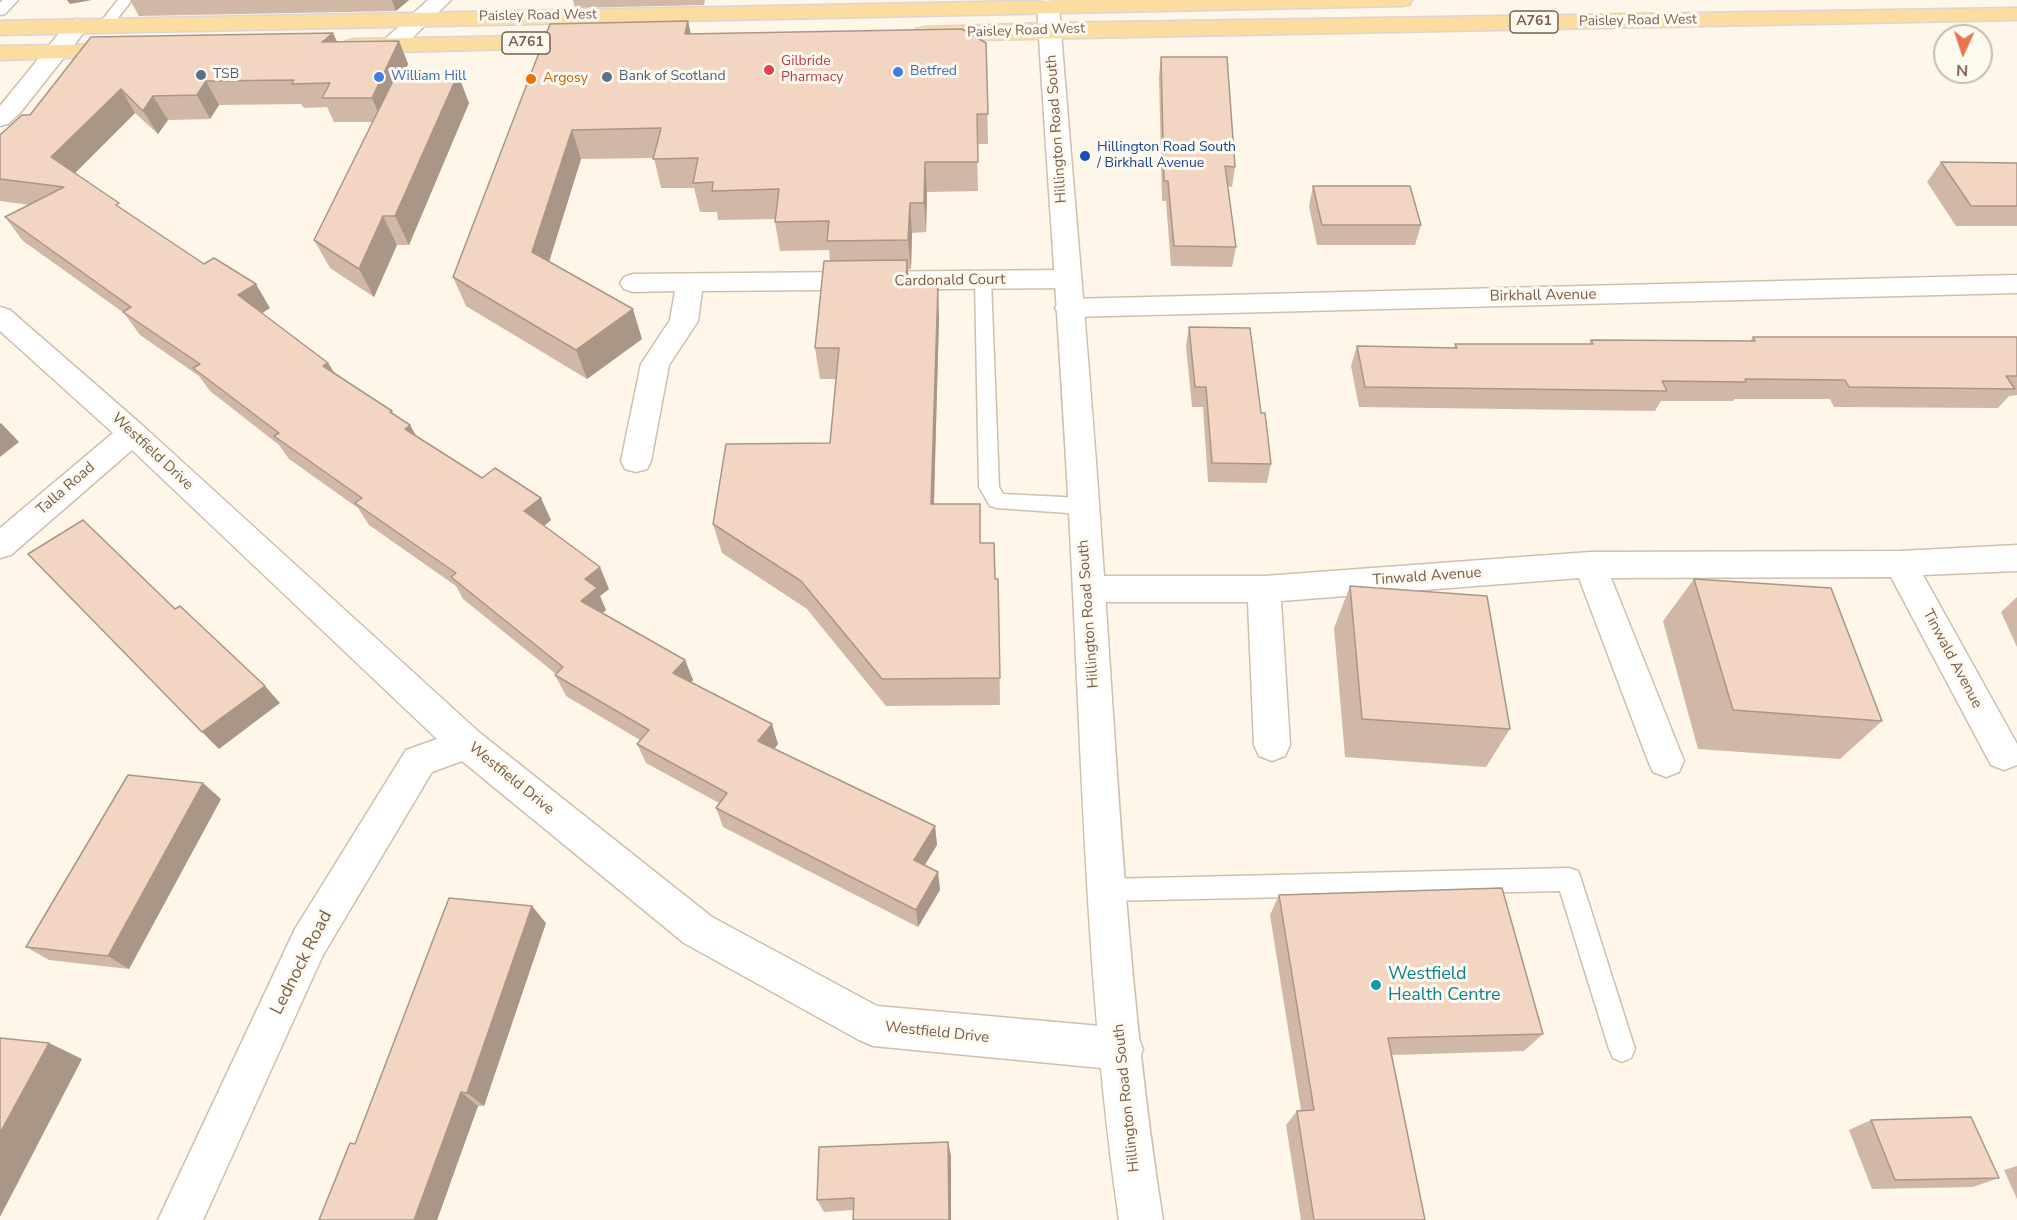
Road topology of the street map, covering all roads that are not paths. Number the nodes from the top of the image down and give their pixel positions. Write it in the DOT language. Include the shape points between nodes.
graph roads {
  1 [pos="11,0"];
  2 [pos="125,0"];
  3 [pos="440,0"];
  4 [pos="1401,0"];
  5 [pos="0,11"];
  6 [pos="2017,15"];
  7 [pos="420,18"];
  8 [pos="1050,18"];
  9 [pos="105,25"];
  10 [pos="77,26"];
  11 [pos="0,28"];
  12 [pos="902,35"];
  13 [pos="607,42"];
  14 [pos="392,45"];
  15 [pos="334,46"];
  16 [pos="148,50"];
  17 [pos="55,52"];
  18 [pos="0,53"];
  19 [pos="0,120"];
  20 [pos="982,280"];
  21 [pos="633,283"];
  22 [pos="690,284"];
  23 [pos="2017,284"];
  24 [pos="1068,293"];
  25 [pos="0,316"];
  26 [pos="132,433"];
  27 [pos="636,461"];
  28 [pos="1082,506"];
  29 [pos="0,546"];
  30 [pos="2017,558"];
  31 [pos="1900,564"];
  32 [pos="1590,565"];
  33 [pos="1089,589"];
  34 [pos="1264,589"];
  35 [pos="467,744"];
  36 [pos="1272,745"];
  37 [pos="2004,754"];
  38 [pos="1666,761"];
  39 [pos="1107,890"];
  40 [pos="1622,1048"];
  41 [pos="1122,1049"];
  42 [pos="180,1220"];
  43 [pos="1141,1220"];
  1 -- 5 [label="lane"];
  2 -- 9 [label="lane"];
  3 -- 7 [label="street"];
  4 -- 8 [label="main road, Paisley Road West / A761"];
  6 -- 8 [label="main road, Paisley Road West / A761"];
  7 -- 8 [label="main road, Paisley Road West / A761"];
  7 -- 9 [label="main road, Paisley Road West / A761"];
  7 -- 14 [label="street"];
  8 -- 12 [label="main road, Paisley Road West / A761"];
  8 -- 24 [label="street, Hillington Road South"];
  9 -- 10 [label="main road, Paisley Road West / A761"];
  10 -- 11 [label="main road, Paisley Road West / A761"];
  10 -- 17 [label="street"];
  13 -- 14 [label="main road, Paisley Road West / A761"];
  14 -- 15 [label="main road, Paisley Road West / A761"];
  16 -- 17 [label="main road"];
  17 -- 18 [label="main road"];
  17 -- 19 [label="street"];
  20 -- 22 [label="street, Cardonald Court"];
  20 -- 24 [label="street, Cardonald Court"];
  20 -- 28 [label="lane" via="989,487 997,501"];
  21 -- 22 [label="street, Cardonald Court"];
  22 -- 27 [label="street" via="684,321 655,364"];
  23 -- 24 [label="street, Birkhall Avenue"];
  24 -- 28 [label="street, Hillington Road South"];
  25 -- 26 [label="street, Westfield Drive"];
  26 -- 29 [label="street, Talla Road"];
  26 -- 35 [label="street, Westfield Drive"];
  28 -- 33 [label="street, Hillington Road South"];
  30 -- 31 [label="street, Tinwald Avenue"];
  31 -- 32 [label="street, Tinwald Avenue"];
  31 -- 37 [label="street, Tinwald Avenue"];
  32 -- 34 [label="street, Tinwald Avenue"];
  32 -- 38 [label="street"];
  33 -- 34 [label="street, Tinwald Avenue"];
  33 -- 39 [label="street, Hillington Road South"];
  34 -- 36 [label="street"];
  35 -- 41 [label="street, Westfield Drive" via="698,930 873,1026"];
  35 -- 42 [label="street, Lednock Road" via="419,761 309,942"];
  39 -- 40 [label="lane" via="1569,879"];
  39 -- 41 [label="street, Hillington Road South"];
  41 -- 43 [label="street, Hillington Road South" via="1126,1120"];
}
